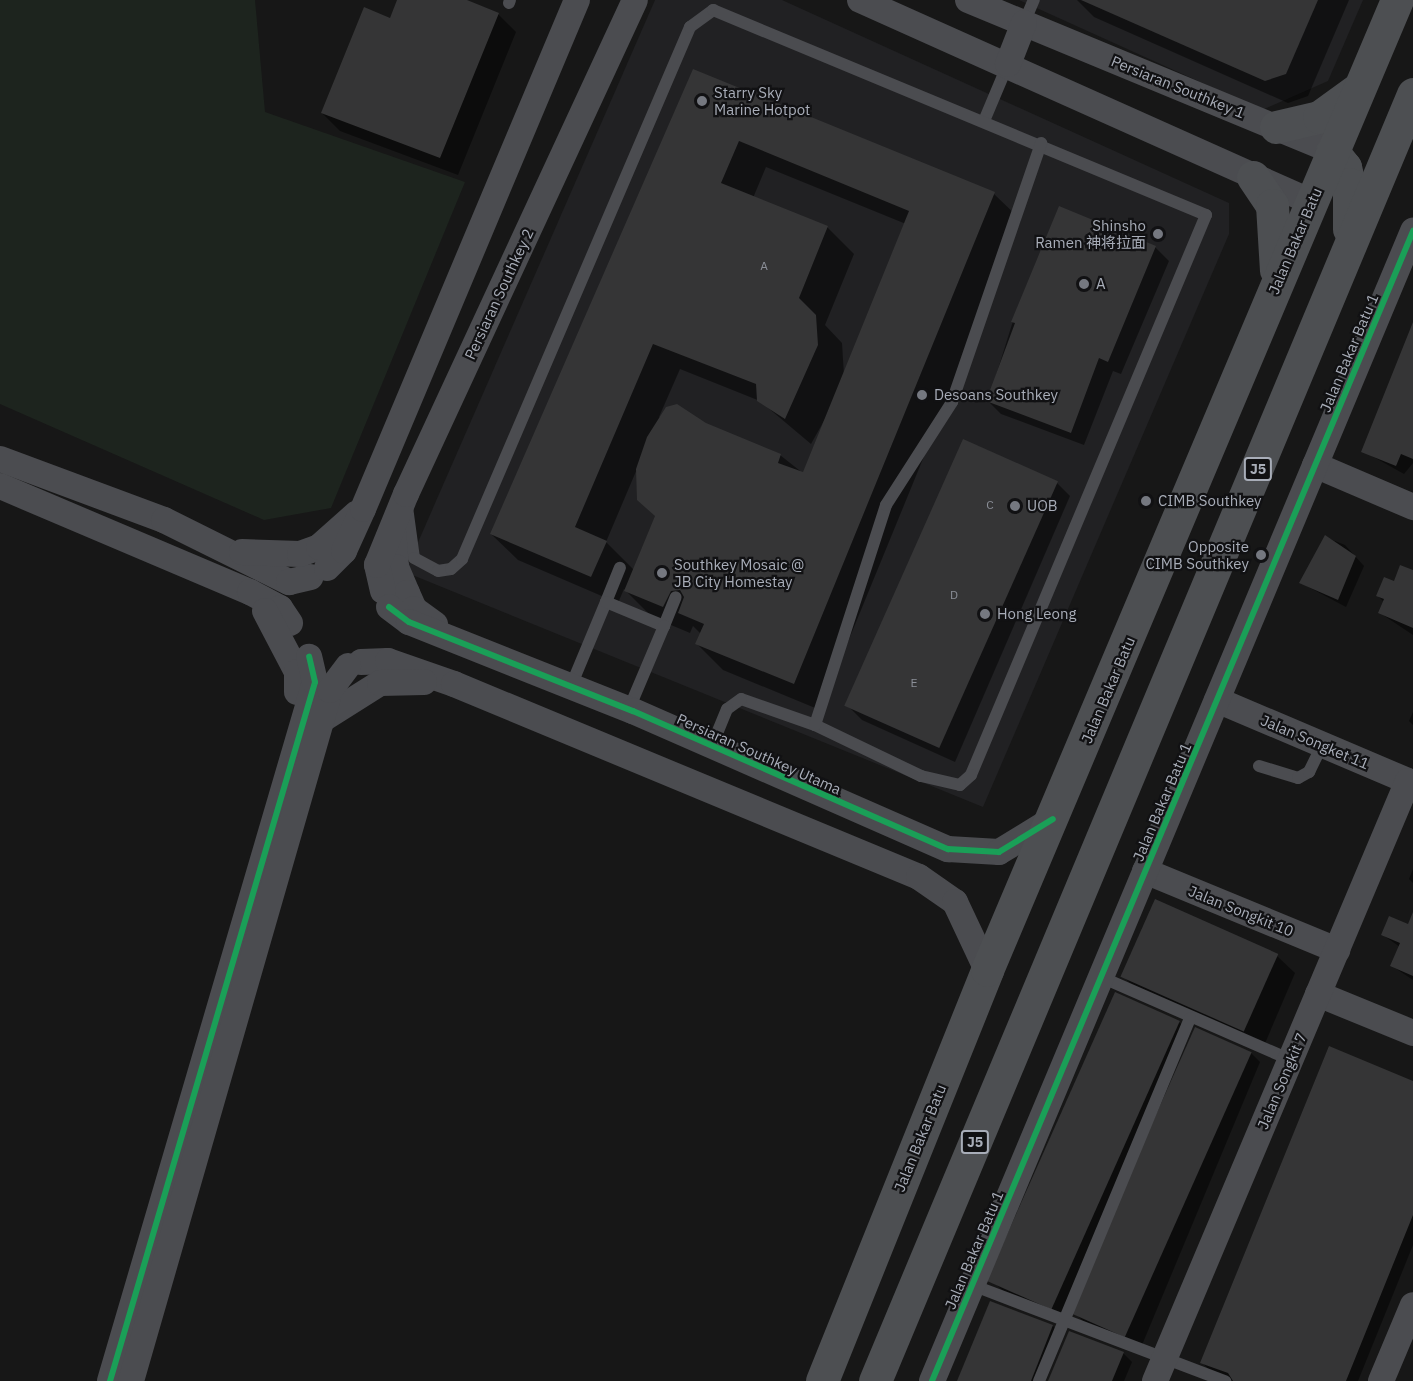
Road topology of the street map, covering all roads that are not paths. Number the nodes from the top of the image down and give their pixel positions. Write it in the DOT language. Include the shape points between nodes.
graph roads {
  1 [pos="577,0"];
  2 [pos="635,0"];
  3 [pos="860,0"];
  4 [pos="969,0"];
  5 [pos="1397,0"];
  6 [pos="1029,12"];
  7 [pos="1008,64"];
  8 [pos="1359,88"];
  9 [pos="1407,108"];
  10 [pos="984,121"];
  11 [pos="1276,127"];
  12 [pos="1041,143"];
  13 [pos="1332,151"];
  14 [pos="1253,177"];
  15 [pos="1349,184"];
  16 [pos="1311,202"];
  17 [pos="1413,231"];
  18 [pos="1340,269"];
  19 [pos="1274,292"];
  20 [pos="0,459"];
  21 [pos="1315,465"];
  22 [pos="0,486"];
  23 [pos="406,494"];
  24 [pos="1413,507"];
  25 [pos="363,509"];
  26 [pos="392,528"];
  27 [pos="230,551"];
  28 [pos="620,568"];
  29 [pos="318,572"];
  30 [pos="250,592"];
  31 [pos="676,597"];
  32 [pos="386,599"];
  33 [pos="606,602"];
  34 [pos="290,623"];
  35 [pos="664,626"];
  36 [pos="454,639"];
  37 [pos="309,657"];
  38 [pos="355,664"];
  39 [pos="454,684"];
  40 [pos="571,686"];
  41 [pos="1217,700"];
  42 [pos="629,709"];
  43 [pos="323,719"];
  44 [pos="815,725"];
  45 [pos="297,732"];
  46 [pos="1322,745"];
  47 [pos="711,748"];
  48 [pos="1258,766"];
  49 [pos="1411,782"];
  50 [pos="1053,819"];
  51 [pos="1146,871"];
  52 [pos="1337,950"];
  53 [pos="987,970"];
  54 [pos="1101,978"];
  55 [pos="1318,994"];
  56 [pos="1190,1018"];
  57 [pos="1413,1033"];
  58 [pos="1290,1060"];
  59 [pos="972,1285"];
  60 [pos="1413,1305"];
  61 [pos="1064,1320"];
  62 [pos="1160,1370"];
  63 [pos="110,1381"];
  64 [pos="131,1381"];
  65 [pos="822,1381"];
  66 [pos="874,1381"];
  67 [pos="933,1381"];
  68 [pos="1038,1381"];
  69 [pos="1225,1381"];
  70 [pos="1381,1381"];
  1 -- 25 [label="street"];
  2 -- 23 [label="street, Persiaran Southkey 2"];
  3 -- 7 [label="street"];
  4 -- 6 [label="street, Persiaran Southkey 1"];
  5 -- 8 [label="main road, Jalan Bakar Batu"];
  6 -- 7 [label="street"];
  6 -- 11 [label="street, Persiaran Southkey 1"];
  7 -- 10 [label="lane"];
  7 -- 14 [label="street"];
  8 -- 11 [label="main road" via="1319,117"];
  8 -- 13 [label="main road, Jalan Bakar Batu"];
  9 -- 15 [label="main road"];
  9 -- 18 [label="main road, J5"];
  10 -- 12 [label="lane"];
  10 -- 23 [label="lane" via="713,10 699,16 462,559 451,569 438,571 414,558"];
  11 -- 13 [label="street, Persiaran Southkey 1"];
  12 -- 44 [label="lane" via="952,402 886,505"];
  12 -- 44 [label="lane" via="1206,215 970,776 960,785 921,776"];
  13 -- 15 [label="main road" via="1345,167"];
  13 -- 16 [label="main road, Jalan Bakar Batu"];
  14 -- 16 [label="street"];
  14 -- 19 [label="main road" via="1272,205 1276,224"];
  15 -- 16 [label="main road"];
  15 -- 18 [label="main road" via="1351,216"];
  16 -- 19 [label="main road, Jalan Bakar Batu"];
  17 -- 21 [label="street, Jalan Bakar Batu 1"];
  18 -- 66 [label="main road, J5"];
  19 -- 50 [label="main road, Jalan Bakar Batu"];
  20 -- 27 [label="street" via="164,520"];
  21 -- 24 [label="street"];
  21 -- 41 [label="street, Jalan Bakar Batu 1"];
  22 -- 30 [label="street"];
  23 -- 26 [label="street, Persiaran Southkey 2"];
  25 -- 27 [label="street" via="319,547 300,555"];
  25 -- 29 [label="street" via="344,551"];
  26 -- 32 [label="street, Persiaran Southkey 2" via="377,565"];
  26 -- 36 [label="street" via="396,567 414,609"];
  27 -- 29 [label="street" via="289,582"];
  28 -- 33 [label="lane"];
  29 -- 32 [label="street" via="359,570"];
  29 -- 34 [label="street" via="298,589"];
  30 -- 34 [label="street" via="280,608"];
  30 -- 45 [label="street" via="279,630 297,672"];
  31 -- 35 [label="lane"];
  32 -- 36 [label="street, Persiaran Southkey Utama"];
  32 -- 38 [label="street" via="384,640"];
  33 -- 35 [label="lane"];
  33 -- 40 [label="lane"];
  34 -- 37 [label="street"];
  35 -- 42 [label="lane"];
  36 -- 40 [label="street, Persiaran Southkey Utama"];
  37 -- 38 [label="street" via="328,666"];
  37 -- 45 [label="street" via="315,682"];
  38 -- 39 [label="street" via="388,661"];
  38 -- 43 [label="street" via="330,690"];
  39 -- 43 [label="street" via="380,683"];
  39 -- 53 [label="street" via="919,877 955,902"];
  40 -- 42 [label="street, Persiaran Southkey Utama"];
  41 -- 46 [label="street, Jalan Songket 11"];
  41 -- 51 [label="street, Jalan Bakar Batu 1"];
  42 -- 47 [label="street, Persiaran Southkey Utama"];
  43 -- 64 [label="street"];
  44 -- 47 [label="lane" via="741,699 727,709"];
  45 -- 63 [label="street"];
  46 -- 48 [label="lane" via="1309,772 1298,778"];
  46 -- 49 [label="street, Jalan Songket 11"];
  47 -- 50 [label="street, Persiaran Southkey Utama" via="957,851 999,852"];
  49 -- 52 [label="street, Jalan Songkit 7"];
  50 -- 53 [label="main road, Jalan Bakar Batu"];
  51 -- 52 [label="street, Jalan Songkit 10"];
  51 -- 54 [label="street, Jalan Bakar Batu 1"];
  52 -- 55 [label="street, Jalan Songkit 7"];
  53 -- 65 [label="main road, Jalan Bakar Batu"];
  54 -- 56 [label="lane"];
  54 -- 59 [label="street, Jalan Bakar Batu 1"];
  55 -- 57 [label="street"];
  55 -- 58 [label="street, Jalan Songkit 7"];
  56 -- 58 [label="lane"];
  56 -- 61 [label="lane"];
  58 -- 62 [label="street, Jalan Songkit 7"];
  59 -- 61 [label="lane"];
  59 -- 67 [label="street, Jalan Bakar Batu 1"];
  60 -- 70 [label="street"];
  61 -- 62 [label="lane"];
  61 -- 68 [label="lane"];
  62 -- 69 [label="lane"];
}
